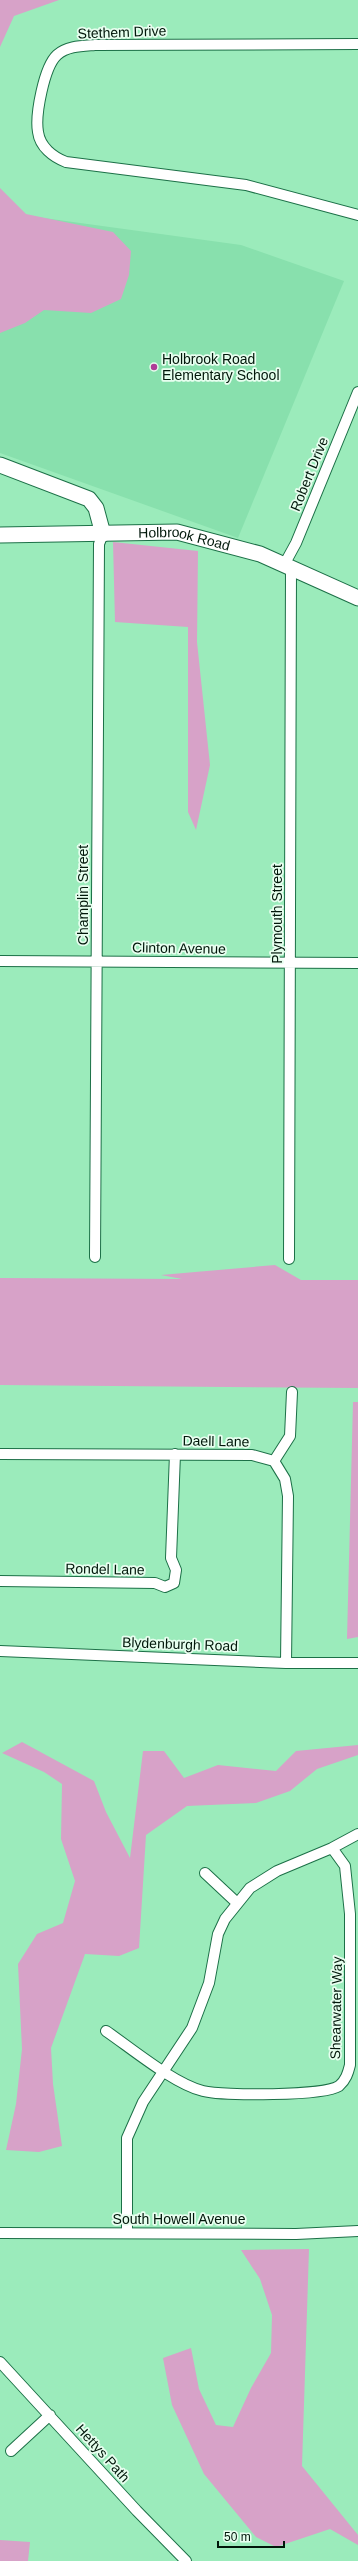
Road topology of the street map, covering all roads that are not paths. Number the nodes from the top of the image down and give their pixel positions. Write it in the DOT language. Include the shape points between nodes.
graph roads {
  1 [pos="358,44"];
  2 [pos="358,215"];
  3 [pos="358,392"];
  4 [pos="0,465"];
  5 [pos="103,534"];
  6 [pos="0,535"];
  7 [pos="288,567"];
  8 [pos="358,598"];
  9 [pos="0,961"];
  10 [pos="96,961"];
  11 [pos="358,963"];
  12 [pos="291,964"];
  13 [pos="95,1257"];
  14 [pos="289,1259"];
  15 [pos="292,1392"];
  16 [pos="0,1454"];
  17 [pos="175,1454"];
  18 [pos="274,1461"];
  19 [pos="0,1581"];
  20 [pos="0,1651"];
  21 [pos="286,1663"];
  22 [pos="358,1663"];
  23 [pos="358,1834"];
  24 [pos="332,1848"];
  25 [pos="205,1873"];
  26 [pos="236,1902"];
  27 [pos="106,2031"];
  28 [pos="165,2071"];
  29 [pos="358,2230"];
  30 [pos="127,2232"];
  31 [pos="0,2233"];
  32 [pos="0,2362"];
  33 [pos="50,2415"];
  34 [pos="11,2451"];
  35 [pos="186,2561"];
  1 -- 2 [label="street, Stethem Drive" via="95,45 63,51 49,65 44,77 38,132 46,149 55,157 83,165 230,182"];
  3 -- 7 [label="street, Robert Drive"];
  4 -- 5 [label="street" via="89,499 96,508"];
  5 -- 6 [label="street, Holbrook Road"];
  5 -- 7 [label="street, Holbrook Road" via="178,532 235,545"];
  5 -- 10 [label="street, Champlin Street" via="99,544"];
  7 -- 8 [label="street, Holbrook Road"];
  7 -- 12 [label="street, Plymouth Street"];
  9 -- 10 [label="street, Clinton Avenue"];
  10 -- 12 [label="street, Clinton Avenue"];
  10 -- 13 [label="street, Champlin Street"];
  11 -- 12 [label="street, Clinton Avenue"];
  12 -- 14 [label="street, Plymouth Street"];
  15 -- 18 [label="street" via="290,1436"];
  16 -- 17 [label="street, Daell Lane"];
  17 -- 18 [label="street, Daell Lane" via="252,1455"];
  17 -- 19 [label="street, Rondel Lane" via="171,1558 176,1570 174,1583 165,1587 155,1583"];
  18 -- 21 [label="street" via="285,1479 288,1496"];
  20 -- 21 [label="street, Blydenburgh Road"];
  21 -- 22 [label="street, Blydenburgh Road"];
  23 -- 24 [label="street"];
  24 -- 26 [label="street" via="277,1871 250,1888"];
  24 -- 28 [label="street, Shearwater Way" via="345,1866 350,1914 350,2065 347,2076 339,2086 326,2091 222,2094 203,2091"];
  25 -- 26 [label="street"];
  26 -- 28 [label="street" via="218,1934 209,1982 192,2028"];
  27 -- 28 [label="street, Shearwater Way"];
  28 -- 30 [label="street" via="143,2102 127,2138"];
  29 -- 30 [label="street, South Howell Avenue" via="296,2234"];
  30 -- 31 [label="street, South Howell Avenue"];
  32 -- 33 [label="street, Hettys Path"];
  33 -- 34 [label="street"];
  33 -- 35 [label="street, Hettys Path"];
}
